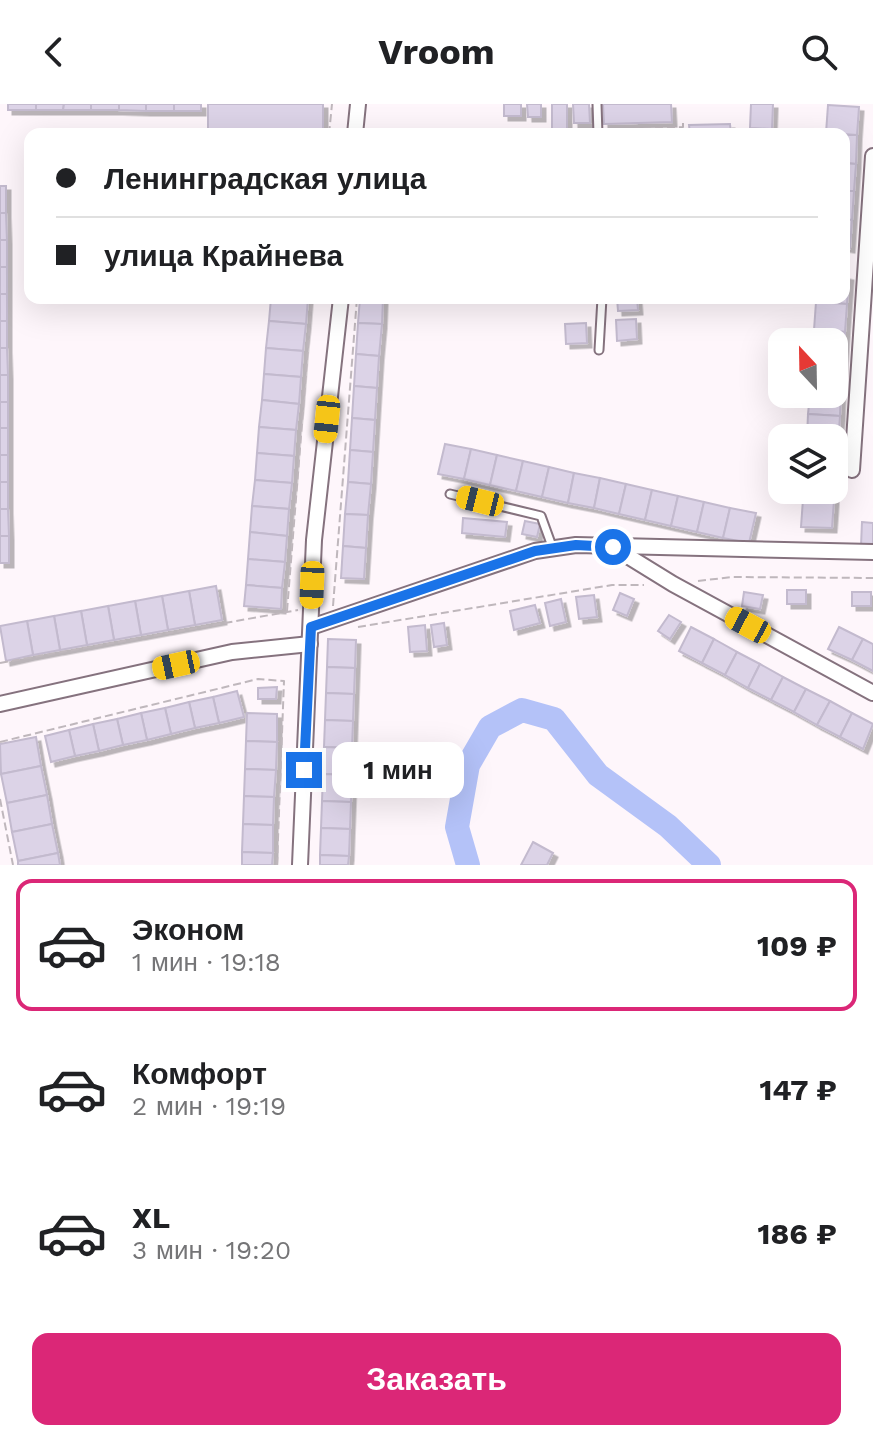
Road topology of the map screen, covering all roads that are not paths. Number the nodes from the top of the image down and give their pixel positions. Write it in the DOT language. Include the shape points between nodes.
graph roads {
  1 [pos="358,104"];
  2 [pos="597,104"];
  3 [pos="356,128"];
  4 [pos="598,128"];
  5 [pos="873,156"];
  6 [pos="340,304"];
  7 [pos="602,304"];
  8 [pos="599,350"];
  9 [pos="852,470"];
  10 [pos="450,494"];
  11 [pos="613,547"];
  12 [pos="553,549"];
  13 [pos="873,552"];
  14 [pos="311,627"];
  15 [pos="304,645"];
  16 [pos="873,693"];
  17 [pos="0,704"];
  18 [pos="300,865"];
  1 -- 3 [label="street"];
  2 -- 4 [label="lane"];
  5 -- 9 [label="street"];
  6 -- 14 [label="street" via="314,540"];
  7 -- 8 [label="lane"];
  10 -- 12 [label="lane" via="541,516"];
  11 -- 12 [label="street"];
  11 -- 13 [label="street"];
  11 -- 16 [label="street"];
  12 -- 14 [label="street"];
  14 -- 15 [label="street"];
  15 -- 17 [label="street" via="232,652"];
  15 -- 18 [label="street"];
}
